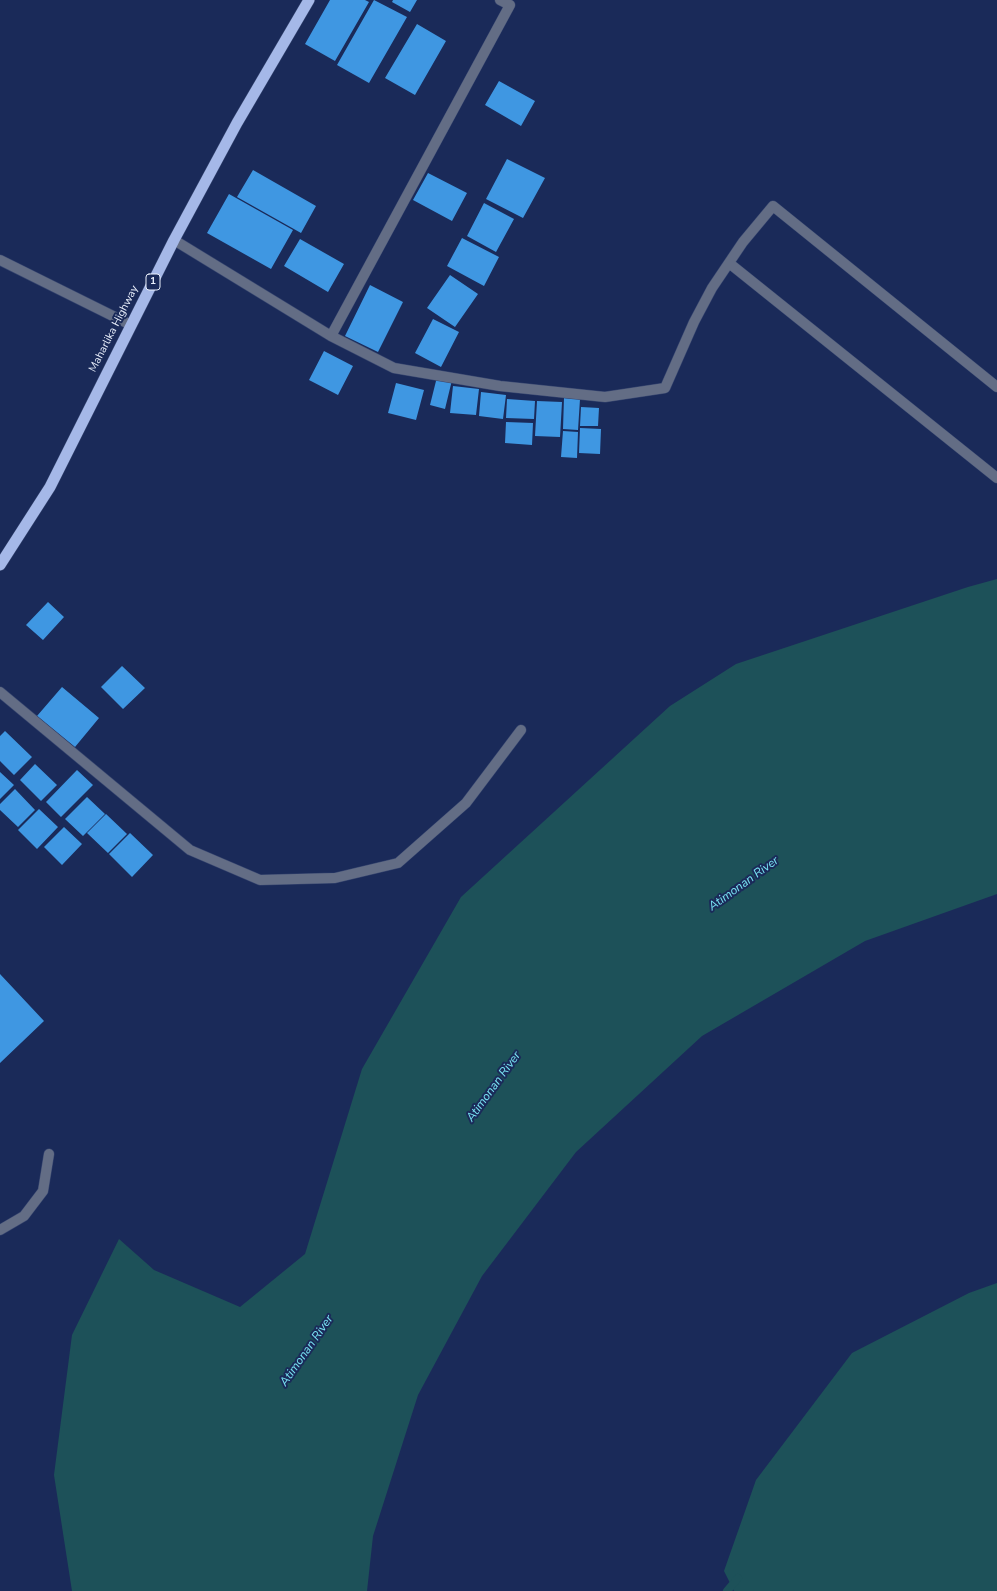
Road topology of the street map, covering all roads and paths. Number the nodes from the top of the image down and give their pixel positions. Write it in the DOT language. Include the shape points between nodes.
graph roads {
  1 [pos="309,0"];
  2 [pos="500,0"];
  3 [pos="174,240"];
  4 [pos="0,260"];
  5 [pos="730,262"];
  6 [pos="131,325"];
  7 [pos="331,336"];
  8 [pos="997,387"];
  9 [pos="997,478"];
  10 [pos="0,565"];
  11 [pos="0,692"];
  12 [pos="521,730"];
  13 [pos="49,1154"];
  14 [pos="0,1230"];
  1 -- 3 [label="highway, Maharlika Highway / 1" via="237,123"];
  2 -- 7 [label="street" via="510,5"];
  3 -- 6 [label="highway, Maharlika Highway / 1"];
  3 -- 7 [label="street"];
  4 -- 6 [label="street"];
  5 -- 7 [label="street" via="712,288 664,388 605,397 500,386 394,368"];
  5 -- 8 [label="street" via="773,206"];
  5 -- 9 [label="street"];
  6 -- 10 [label="highway, Maharlika Highway / 1" via="50,487"];
  11 -- 12 [label="street" via="190,850 260,880 335,878 398,863 466,803"];
  13 -- 14 [label="street" via="42,1190 24,1216"];
}
